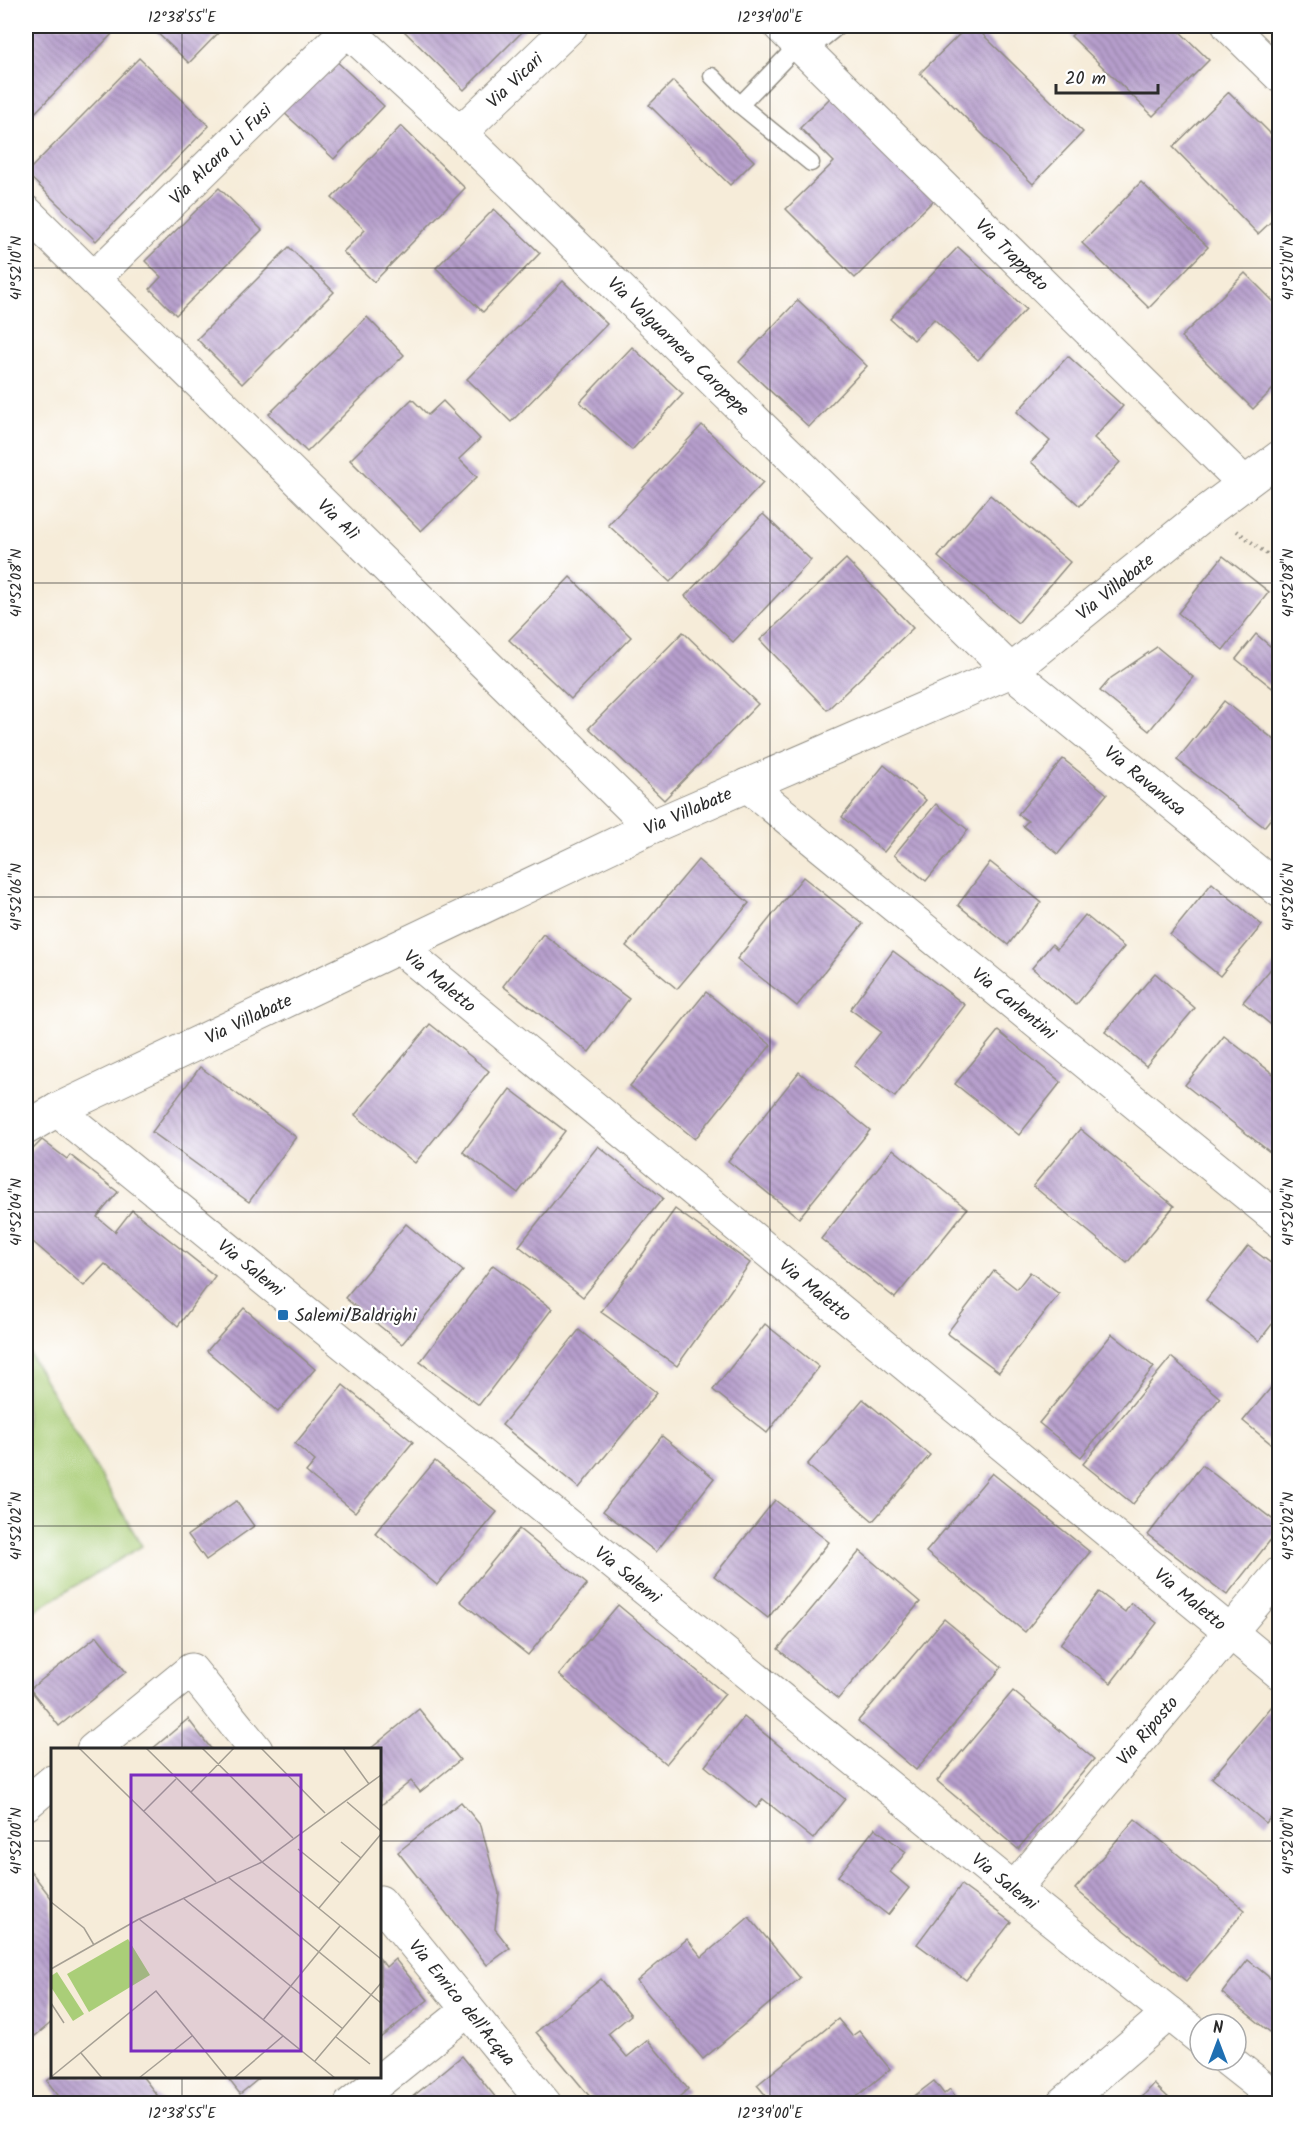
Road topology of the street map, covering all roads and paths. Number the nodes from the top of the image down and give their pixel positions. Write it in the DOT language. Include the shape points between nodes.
graph roads {
  1 [pos="571,26"];
  2 [pos="838,26"];
  3 [pos="1229,26"];
  4 [pos="345,28"];
  5 [pos="795,40"];
  6 [pos="712,76"];
  7 [pos="1280,76"];
  8 [pos="740,105"];
  9 [pos="460,133"];
  10 [pos="811,163"];
  11 [pos="26,212"];
  12 [pos="94,278"];
  13 [pos="1280,457"];
  14 [pos="1244,483"];
  15 [pos="1209,510"];
  16 [pos="1280,564"];
  17 [pos="1011,671"];
  18 [pos="747,786"];
  19 [pos="651,827"];
  20 [pos="1280,891"];
  21 [pos="400,948"];
  22 [pos="57,1110"];
  23 [pos="26,1128"];
  24 [pos="1280,1221"];
  25 [pos="1280,1573"];
  26 [pos="1231,1633"];
  27 [pos="1280,1673"];
  28 [pos="94,1748"];
  29 [pos="255,1748"];
  30 [pos="51,1783"];
  31 [pos="26,1804"];
  32 [pos="1014,1889"];
  33 [pos="381,1903"];
  34 [pos="468,2010"];
  35 [pos="1169,2013"];
  36 [pos="1188,2028"];
  37 [pos="1243,2072"];
  38 [pos="1280,2101"];
  39 [pos="351,2103"];
  40 [pos="545,2103"];
  41 [pos="1063,2103"];
  1 -- 9 [label="street, Via Vicari"];
  2 -- 5 [label="lane"];
  3 -- 7 [label="street"];
  4 -- 9 [label="street, Via Valguarnera Caropepe"];
  4 -- 12 [label="street, Via Alcara Li Fusi"];
  5 -- 8 [label="lane"];
  5 -- 14 [label="street, Via Trappeto"];
  6 -- 8 [label="lane"];
  8 -- 10 [label="lane"];
  9 -- 17 [label="street, Via Valguarnera Caropepe"];
  11 -- 12 [label="street, Via Alì"];
  12 -- 19 [label="street, Via Alì"];
  13 -- 14 [label="street, Via Villabate"];
  14 -- 15 [label="street, Via Villabate"];
  15 -- 16 [label="path"];
  15 -- 17 [label="street, Via Villabate"];
  17 -- 18 [label="street, Via Villabate"];
  17 -- 20 [label="street, Via Ravanusa"];
  18 -- 19 [label="street, Via Villabate"];
  18 -- 24 [label="street, Via Carlentini"];
  19 -- 21 [label="street, Via Villabate"];
  21 -- 22 [label="street, Via Villabate"];
  21 -- 26 [label="street, Via Maletto"];
  22 -- 23 [label="street, Via Villabate"];
  22 -- 32 [label="street, Via Salemi"];
  25 -- 26 [label="street, Via Riposto"];
  26 -- 27 [label="street, Via Maletto"];
  26 -- 32 [label="street, Via Riposto"];
  28 -- 29 [label="street" via="191,1670"];
  30 -- 31 [label="street"];
  32 -- 35 [label="street, Via Salemi"];
  33 -- 34 [label="street, Via Enrico dell'Acqua"];
  34 -- 39 [label="street"];
  34 -- 40 [label="street, Via Enrico dell'Acqua"];
  35 -- 36 [label="street, Via Salemi"];
  35 -- 41 [label="street"];
  37 -- 38 [label="street"];
}
